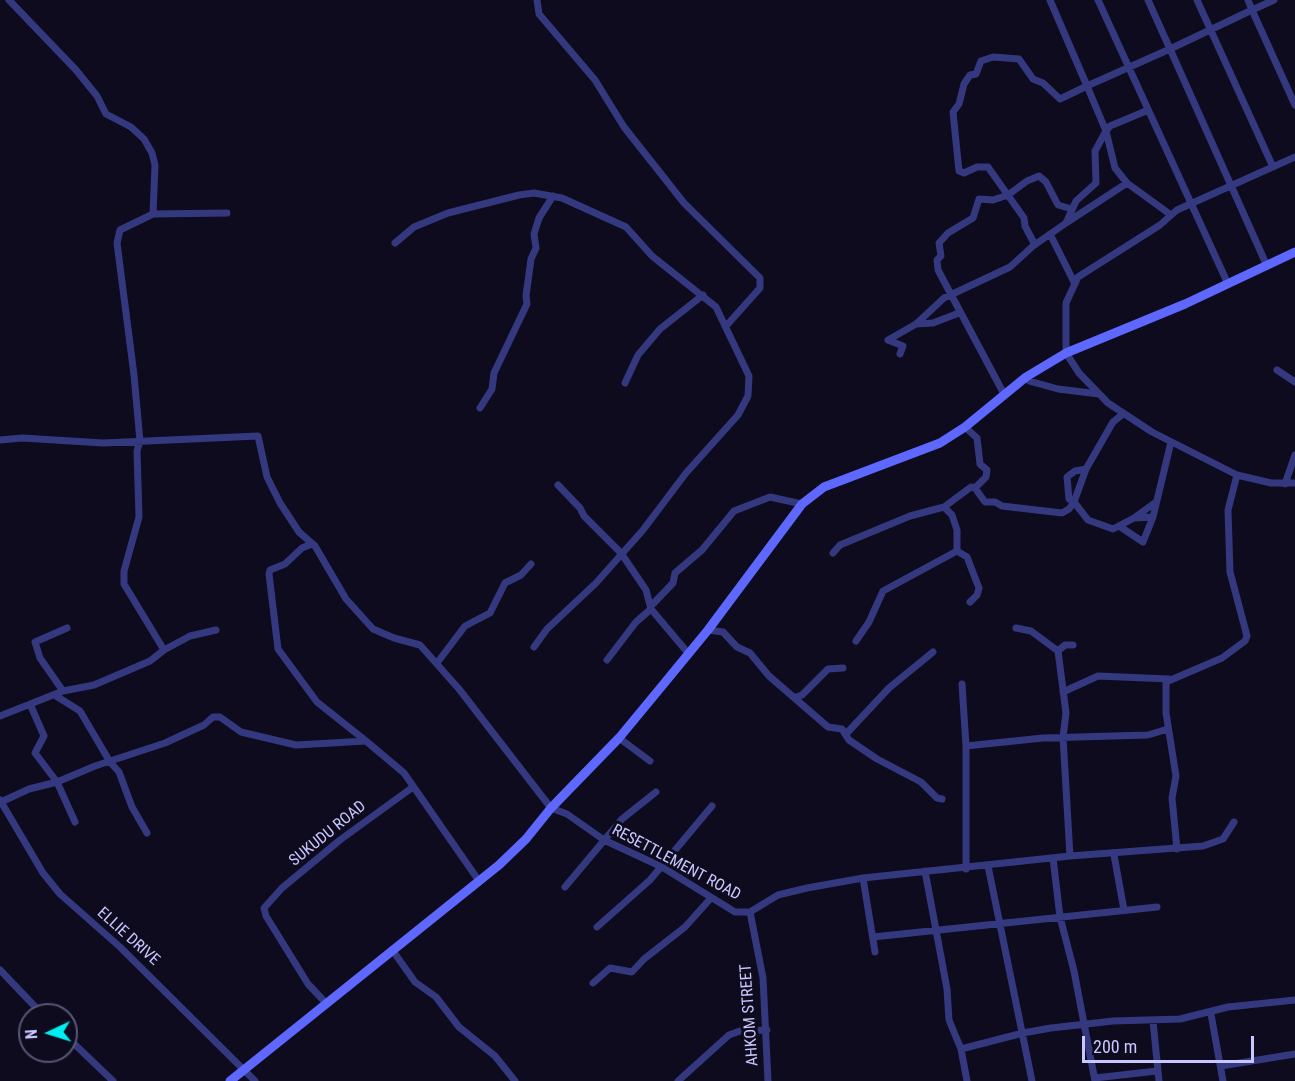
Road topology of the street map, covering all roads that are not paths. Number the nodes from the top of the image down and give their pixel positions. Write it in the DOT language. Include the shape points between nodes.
graph roads {
  1 [pos="9,0"];
  2 [pos="537,0"];
  3 [pos="1050,0"];
  4 [pos="1098,0"];
  5 [pos="1148,0"];
  6 [pos="1197,0"];
  7 [pos="1248,0"];
  8 [pos="1274,0"];
  9 [pos="1252,10"];
  10 [pos="1210,30"];
  11 [pos="1170,49"];
  12 [pos="1127,68"];
  13 [pos="1087,86"];
  14 [pos="1295,105"];
  15 [pos="1146,111"];
  16 [pos="1106,131"];
  17 [pos="1295,157"];
  18 [pos="1273,167"];
  19 [pos="1127,183"];
  20 [pos="1231,186"];
  21 [pos="1008,195"];
  22 [pos="553,196"];
  23 [pos="1189,204"];
  24 [pos="1072,209"];
  25 [pos="227,213"];
  26 [pos="153,214"];
  27 [pos="1171,215"];
  28 [pos="1066,223"];
  29 [pos="1050,234"];
  30 [pos="395,243"];
  31 [pos="1035,245"];
  32 [pos="1295,252"];
  33 [pos="1267,266"];
  34 [pos="1075,284"];
  35 [pos="1228,284"];
  36 [pos="703,294"];
  37 [pos="950,295"];
  38 [pos="959,313"];
  39 [pos="916,324"];
  40 [pos="727,325"];
  41 [pos="1066,353"];
  42 [pos="900,354"];
  43 [pos="1277,370"];
  44 [pos="1026,377"];
  45 [pos="1295,382"];
  46 [pos="625,384"];
  47 [pos="1005,394"];
  48 [pos="1099,394"];
  49 [pos="480,408"];
  50 [pos="1123,414"];
  51 [pos="965,427"];
  52 [pos="0,440"];
  53 [pos="140,441"];
  54 [pos="1171,442"];
  55 [pos="1295,455"];
  56 [pos="1086,469"];
  57 [pos="1237,475"];
  58 [pos="1295,483"];
  59 [pos="1285,484"];
  60 [pos="558,485"];
  61 [pos="975,488"];
  62 [pos="1074,502"];
  63 [pos="1156,502"];
  64 [pos="802,504"];
  65 [pos="944,507"];
  66 [pos="1153,517"];
  67 [pos="1134,518"];
  68 [pos="1119,526"];
  69 [pos="312,543"];
  70 [pos="957,551"];
  71 [pos="621,553"];
  72 [pos="833,554"];
  73 [pos="531,564"];
  74 [pos="970,602"];
  75 [pos="651,607"];
  76 [pos="67,628"];
  77 [pos="1016,628"];
  78 [pos="216,630"];
  79 [pos="708,630"];
  80 [pos="856,641"];
  81 [pos="1073,645"];
  82 [pos="534,647"];
  83 [pos="164,650"];
  84 [pos="1058,651"];
  85 [pos="933,652"];
  86 [pos="688,653"];
  87 [pos="607,660"];
  88 [pos="437,663"];
  89 [pos="843,668"];
  90 [pos="1169,679"];
  91 [pos="962,684"];
  92 [pos="63,692"];
  93 [pos="1063,692"];
  94 [pos="56,696"];
  95 [pos="796,697"];
  96 [pos="30,704"];
  97 [pos="0,716"];
  98 [pos="1168,729"];
  99 [pos="846,734"];
  100 [pos="1064,737"];
  101 [pos="619,738"];
  102 [pos="366,741"];
  103 [pos="966,746"];
  104 [pos="650,761"];
  105 [pos="110,762"];
  106 [pos="57,782"];
  107 [pos="413,787"];
  108 [pos="656,792"];
  109 [pos="942,799"];
  110 [pos="560,800"];
  111 [pos="1,801"];
  112 [pos="712,806"];
  113 [pos="551,808"];
  114 [pos="567,814"];
  115 [pos="75,822"];
  116 [pos="1234,822"];
  117 [pos="147,833"];
  118 [pos="604,840"];
  119 [pos="1177,849"];
  120 [pos="1114,855"];
  121 [pos="1070,856"];
  122 [pos="1053,858"];
  123 [pos="988,866"];
  124 [pos="662,867"];
  125 [pos="966,869"];
  126 [pos="925,871"];
  127 [pos="863,878"];
  128 [pos="478,881"];
  129 [pos="565,887"];
  130 [pos="711,898"];
  131 [pos="1157,907"];
  132 [pos="1124,910"];
  133 [pos="750,912"];
  134 [pos="1060,917"];
  135 [pos="1001,922"];
  136 [pos="597,927"];
  137 [pos="936,930"];
  138 [pos="873,937"];
  139 [pos="393,951"];
  140 [pos="875,952"];
  141 [pos="0,970"];
  142 [pos="593,983"];
  143 [pos="1295,999"];
  144 [pos="325,1002"];
  145 [pos="32,1003"];
  146 [pos="1211,1014"];
  147 [pos="1152,1021"];
  148 [pos="1084,1026"];
  149 [pos="767,1030"];
  150 [pos="1023,1033"];
  151 [pos="78,1047"];
  152 [pos="960,1049"];
  153 [pos="1295,1054"];
  154 [pos="1221,1066"];
  155 [pos="246,1069"];
  156 [pos="1157,1071"];
  157 [pos="1095,1080"];
  158 [pos="113,1081"];
  159 [pos="230,1081"];
  160 [pos="255,1081"];
  161 [pos="515,1081"];
  162 [pos="678,1081"];
  163 [pos="768,1081"];
  164 [pos="967,1081"];
  165 [pos="1032,1081"];
  166 [pos="1159,1081"];
  167 [pos="1224,1081"];
  1 -- 26 [label="street" via="76,70 106,114 144,139 155,165"];
  2 -- 40 [label="street" via="539,14 595,81 624,127 684,203 760,278 760,288"];
  3 -- 13 [label="street"];
  4 -- 12 [label="street"];
  5 -- 11 [label="street"];
  6 -- 10 [label="street"];
  7 -- 9 [label="street"];
  8 -- 9 [label="street"];
  9 -- 10 [label="street"];
  9 -- 14 [label="street"];
  10 -- 11 [label="street"];
  10 -- 18 [label="street"];
  11 -- 12 [label="street"];
  11 -- 20 [label="street"];
  12 -- 13 [label="street"];
  12 -- 15 [label="street"];
  13 -- 16 [label="street"];
  13 -- 21 [label="street" via="1060,99 1033,79 1019,59 981,60 976,74 970,75 953,112 959,171 988,167"];
  15 -- 16 [label="street"];
  15 -- 23 [label="street"];
  16 -- 19 [label="street" via="1115,168"];
  16 -- 24 [label="street" via="1095,151 1096,183"];
  17 -- 18 [label="street"];
  18 -- 20 [label="street"];
  19 -- 27 [label="street"];
  19 -- 28 [label="street"];
  20 -- 23 [label="street"];
  20 -- 33 [label="street"];
  21 -- 24 [label="street" via="1039,176 1058,205"];
  21 -- 31 [label="street" via="1024,218"];
  21 -- 37 [label="street" via="993,201 978,199 973,218 939,243 938,270"];
  22 -- 30 [label="street" via="519,195 448,213 414,227"];
  22 -- 36 [label="street" via="626,227 652,256"];
  22 -- 49 [label="street" via="534,234 536,248 531,260 527,304 494,374 492,389"];
  23 -- 27 [label="street"];
  23 -- 35 [label="street"];
  24 -- 28 [label="street"];
  25 -- 26 [label="street"];
  26 -- 53 [label="street" via="120,230 117,243"];
  27 -- 34 [label="street" via="1078,277"];
  28 -- 29 [label="street"];
  29 -- 31 [label="street"];
  29 -- 34 [label="street"];
  31 -- 37 [label="street" via="1010,267"];
  32 -- 33 [label="main road"];
  33 -- 35 [label="main road"];
  34 -- 41 [label="street" via="1066,303"];
  35 -- 41 [label="main road"];
  36 -- 40 [label="street"];
  36 -- 46 [label="street" via="660,329 638,355"];
  37 -- 38 [label="street"];
  37 -- 39 [label="street"];
  38 -- 39 [label="street" via="933,323"];
  38 -- 47 [label="street"];
  39 -- 42 [label="street" via="888,340 903,346"];
  40 -- 71 [label="street" via="749,376 744,405"];
  41 -- 44 [label="main road"];
  41 -- 48 [label="street"];
  43 -- 45 [label="street"];
  44 -- 47 [label="main road"];
  44 -- 48 [label="street" via="1058,388"];
  47 -- 51 [label="main road"];
  48 -- 50 [label="street"];
  50 -- 54 [label="street"];
  50 -- 56 [label="street" via="1113,422"];
  51 -- 61 [label="street" via="977,438 980,464 987,470 986,477"];
  51 -- 64 [label="main road" via="922,451 824,487"];
  52 -- 53 [label="street"];
  53 -- 69 [label="street" via="258,436 267,477 299,532"];
  53 -- 83 [label="street" via="139,518 124,584"];
  54 -- 57 [label="street"];
  54 -- 63 [label="street"];
  55 -- 59 [label="street"];
  56 -- 62 [label="street"];
  56 -- 62 [label="street" via="1067,477 1069,498"];
  57 -- 59 [label="street"];
  57 -- 90 [label="street" via="1228,510 1230,572 1247,636 1222,658"];
  58 -- 59 [label="street"];
  60 -- 71 [label="street"];
  61 -- 62 [label="street" via="985,502 1002,506 1062,513"];
  61 -- 65 [label="street" via="957,495"];
  62 -- 68 [label="street" via="1094,524 1113,529"];
  63 -- 66 [label="street"];
  63 -- 67 [label="street"];
  64 -- 75 [label="street" via="770,497 734,511 702,550 675,573 673,583"];
  64 -- 79 [label="main road"];
  65 -- 70 [label="street" via="952,515 957,530"];
  65 -- 72 [label="street" via="840,544"];
  66 -- 67 [label="street"];
  66 -- 68 [label="street" via="1143,542"];
  67 -- 68 [label="street"];
  69 -- 88 [label="street" via="346,599 373,629 420,645"];
  69 -- 102 [label="street" via="268,574 278,650 317,702"];
  70 -- 74 [label="street" via="967,557 979,588"];
  70 -- 80 [label="street" via="883,591"];
  71 -- 75 [label="street" via="646,590"];
  71 -- 82 [label="street"];
  73 -- 88 [label="street" via="505,582 490,613 465,626"];
  75 -- 86 [label="street"];
  75 -- 87 [label="street"];
  76 -- 92 [label="street" via="35,642 40,658"];
  77 -- 84 [label="street" via="1031,631"];
  78 -- 83 [label="street" via="190,636"];
  79 -- 86 [label="main road"];
  79 -- 95 [label="street" via="723,632"];
  81 -- 84 [label="street"];
  83 -- 92 [label="street" via="150,661 94,685"];
  84 -- 93 [label="street"];
  85 -- 99 [label="street" via="889,688"];
  86 -- 101 [label="main road"];
  88 -- 113 [label="street"];
  89 -- 95 [label="street" via="828,669 802,696"];
  90 -- 93 [label="street" via="1098,676"];
  90 -- 98 [label="street" via="1165,689"];
  91 -- 103 [label="street"];
  92 -- 94 [label="street"];
  93 -- 100 [label="street"];
  94 -- 96 [label="street"];
  94 -- 105 [label="street" via="80,711"];
  95 -- 99 [label="street" via="828,727 842,729"];
  96 -- 97 [label="street"];
  96 -- 106 [label="street" via="44,736 35,753"];
  98 -- 100 [label="street" via="1148,735"];
  98 -- 119 [label="street" via="1176,776 1172,798"];
  99 -- 109 [label="street" via="868,753 921,782"];
  100 -- 103 [label="street"];
  100 -- 121 [label="street"];
  101 -- 104 [label="street"];
  101 -- 110 [label="main road"];
  102 -- 105 [label="street" via="297,745 241,732 220,717 213,717 174,740"];
  102 -- 107 [label="street" via="404,773"];
  103 -- 125 [label="street"];
  105 -- 106 [label="street"];
  105 -- 117 [label="street" via="119,772"];
  106 -- 111 [label="street"];
  106 -- 115 [label="street"];
  107 -- 128 [label="street"];
  107 -- 144 [label="street, SUKUDU ROAD" via="340,840 264,908 309,984"];
  108 -- 118 [label="street" via="622,819"];
  110 -- 113 [label="main road"];
  110 -- 114 [label="street, RESETTLEMENT ROAD"];
  111 -- 155 [label="street, ELLIE DRIVE" via="43,873 60,894"];
  112 -- 124 [label="street"];
  113 -- 114 [label="street, RESETTLEMENT ROAD"];
  113 -- 128 [label="main road" via="526,839"];
  114 -- 118 [label="street, RESETTLEMENT ROAD"];
  116 -- 119 [label="street, RESETTLEMENT ROAD" via="1223,839"];
  118 -- 124 [label="street, RESETTLEMENT ROAD"];
  118 -- 129 [label="street"];
  119 -- 120 [label="street, RESETTLEMENT ROAD"];
  120 -- 121 [label="street, RESETTLEMENT ROAD"];
  120 -- 132 [label="street"];
  121 -- 122 [label="street, RESETTLEMENT ROAD"];
  122 -- 123 [label="street, RESETTLEMENT ROAD"];
  122 -- 134 [label="street"];
  123 -- 125 [label="street, RESETTLEMENT ROAD"];
  123 -- 135 [label="street"];
  124 -- 130 [label="street, RESETTLEMENT ROAD"];
  124 -- 136 [label="street"];
  125 -- 126 [label="street, RESETTLEMENT ROAD"];
  126 -- 127 [label="street, RESETTLEMENT ROAD"];
  126 -- 137 [label="street"];
  127 -- 133 [label="street, RESETTLEMENT ROAD" via="778,895"];
  127 -- 138 [label="street"];
  128 -- 139 [label="main road"];
  130 -- 133 [label="street, RESETTLEMENT ROAD" via="735,912"];
  130 -- 142 [label="street" via="685,927 632,972 610,968"];
  131 -- 132 [label="street"];
  132 -- 134 [label="street"];
  133 -- 149 [label="street, AHKOM STREET" via="763,978"];
  134 -- 135 [label="street"];
  134 -- 148 [label="street"];
  135 -- 137 [label="street"];
  135 -- 150 [label="street"];
  137 -- 138 [label="street"];
  137 -- 152 [label="street" via="949,1020"];
  138 -- 140 [label="street"];
  139 -- 144 [label="main road"];
  139 -- 161 [label="street" via="415,982 436,997 459,1027 495,1056"];
  141 -- 145 [label="street"];
  143 -- 146 [label="street"];
  144 -- 155 [label="main road"];
  146 -- 147 [label="street"];
  146 -- 154 [label="street"];
  147 -- 148 [label="street"];
  147 -- 156 [label="street"];
  148 -- 150 [label="street"];
  148 -- 157 [label="street"];
  149 -- 162 [label="street" via="734,1032"];
  149 -- 163 [label="street, AHKOM STREET"];
  150 -- 152 [label="street"];
  150 -- 165 [label="street"];
  151 -- 158 [label="street"];
  152 -- 164 [label="street"];
  153 -- 154 [label="street"];
  154 -- 167 [label="street"];
  155 -- 159 [label="main road"];
  155 -- 160 [label="street, ELLIE DRIVE"];
  156 -- 157 [label="street"];
  156 -- 166 [label="street"];
}
